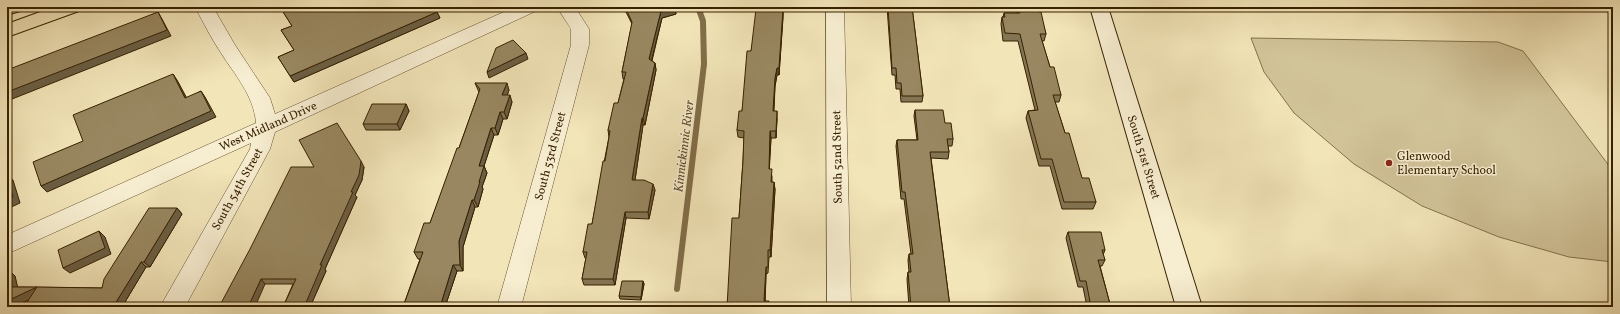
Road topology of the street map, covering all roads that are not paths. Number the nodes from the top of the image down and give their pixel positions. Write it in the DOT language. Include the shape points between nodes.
graph roads {
  1 [pos="13,7"];
  2 [pos="72,7"];
  3 [pos="204,7"];
  4 [pos="530,7"];
  5 [pos="566,7"];
  6 [pos="835,7"];
  7 [pos="1099,7"];
  8 [pos="7,9"];
  9 [pos="7,31"];
  10 [pos="266,126"];
  11 [pos="7,245"];
  12 [pos="172,307"];
  13 [pos="509,307"];
  14 [pos="839,307"];
  15 [pos="1190,307"];
  1 -- 8 [label="main road"];
  2 -- 9 [label="main road"];
  3 -- 10 [label="street, South 54th Street" via="260,98 265,110"];
  4 -- 10 [label="street, West Midland Drive"];
  5 -- 13 [label="street, South 53rd Street" via="580,28 580,45"];
  6 -- 14 [label="street, South 52nd Street"];
  7 -- 15 [label="street, South 51st Street"];
  10 -- 11 [label="street, West Midland Drive"];
  10 -- 12 [label="street, South 54th Street" via="260,149"];
}
